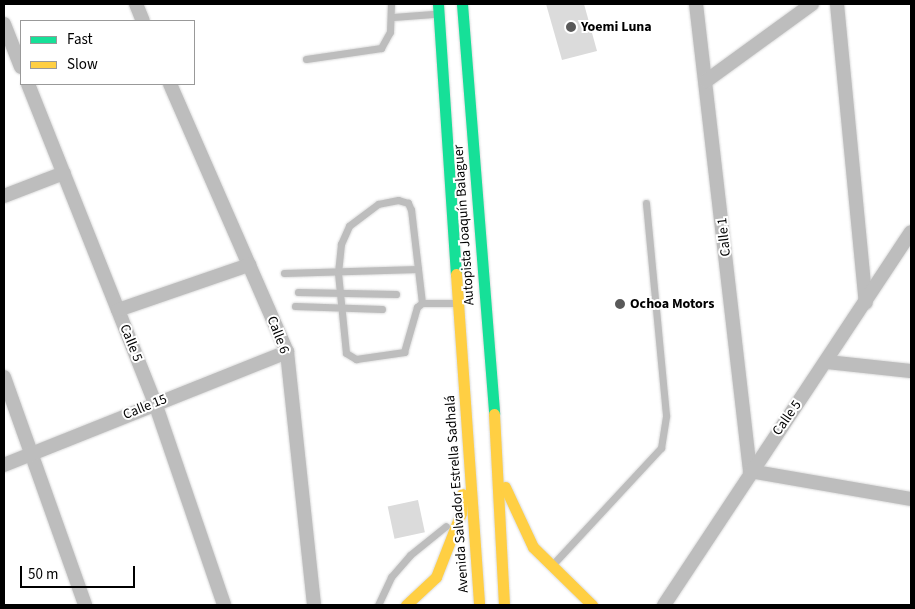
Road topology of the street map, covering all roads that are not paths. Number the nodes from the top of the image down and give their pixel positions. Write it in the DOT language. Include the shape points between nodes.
graph roads {
  1 [pos="136,4"];
  2 [pos="392,4"];
  3 [pos="474,4"];
  4 [pos="696,4"];
  5 [pos="812,4"];
  6 [pos="837,4"];
  7 [pos="438,8"];
  8 [pos="462,8"];
  9 [pos="393,17"];
  10 [pos="143,20"];
  11 [pos="4,24"];
  12 [pos="306,59"];
  13 [pos="20,64"];
  14 [pos="706,81"];
  15 [pos="28,85"];
  16 [pos="170,85"];
  17 [pos="64,173"];
  18 [pos="4,196"];
  19 [pos="646,203"];
  20 [pos="911,232"];
  21 [pos="907,245"];
  22 [pos="249,264"];
  23 [pos="418,269"];
  24 [pos="284,273"];
  25 [pos="338,273"];
  26 [pos="298,292"];
  27 [pos="340,293"];
  28 [pos="396,294"];
  29 [pos="458,302"];
  30 [pos="422,303"];
  31 [pos="866,303"];
  32 [pos="295,306"];
  33 [pos="341,308"];
  34 [pos="118,310"];
  35 [pos="382,310"];
  36 [pos="287,352"];
  37 [pos="827,362"];
  38 [pos="911,371"];
  39 [pos="4,378"];
  40 [pos="464,380"];
  41 [pos="155,403"];
  42 [pos="496,444"];
  43 [pos="32,454"];
  44 [pos="4,465"];
  45 [pos="750,471"];
  46 [pos="911,499"];
  47 [pos="461,513"];
  48 [pos="551,567"];
  49 [pos="85,605"];
  50 [pos="224,605"];
  51 [pos="314,605"];
  52 [pos="378,605"];
  53 [pos="406,605"];
  54 [pos="479,605"];
  55 [pos="504,605"];
  56 [pos="592,605"];
  57 [pos="664,605"];
  1 -- 10 [label="street"];
  2 -- 9 [label="lane"];
  3 -- 8 [label="street"];
  4 -- 14 [label="street, Calle 1"];
  5 -- 14 [label="street"];
  6 -- 31 [label="street"];
  7 -- 9 [label="lane"];
  7 -- 29 [label="highway, Autopista Joaquín Balaguer"];
  8 -- 42 [label="highway, Autopista Joaquín Balaguer"];
  9 -- 12 [label="lane" via="381,48"];
  11 -- 13 [label="street"];
  14 -- 45 [label="street, Calle 1"];
  15 -- 17 [label="street, Calle 5"];
  16 -- 22 [label="street, Calle 6"];
  17 -- 18 [label="street"];
  17 -- 34 [label="street, Calle 5"];
  19 -- 48 [label="lane" via="666,415 661,448"];
  20 -- 21 [label="street, Calle 5"];
  21 -- 31 [label="street, Calle 5"];
  22 -- 34 [label="street"];
  22 -- 36 [label="street, Calle 6"];
  23 -- 25 [label="lane"];
  23 -- 25 [label="lane" via="411,210 408,203 398,200 378,204 349,226 341,244"];
  23 -- 30 [label="lane"];
  24 -- 25 [label="lane"];
  25 -- 27 [label="lane"];
  26 -- 27 [label="lane"];
  27 -- 28 [label="lane"];
  27 -- 33 [label="lane"];
  29 -- 30 [label="lane"];
  29 -- 40 [label="highway, Autopista Joaquín Balaguer"];
  30 -- 33 [label="lane" via="413,316 407,350 356,359 346,353 342,343"];
  31 -- 37 [label="street, Calle 5"];
  32 -- 33 [label="lane"];
  33 -- 35 [label="lane"];
  34 -- 41 [label="street, Calle 5"];
  36 -- 41 [label="street, Calle 15"];
  36 -- 51 [label="street, Calle 6"];
  37 -- 38 [label="street"];
  37 -- 45 [label="street, Calle 5"];
  39 -- 43 [label="street"];
  40 -- 47 [label="highway"];
  40 -- 54 [label="highway, Avenida Salvador Estrella Sadhalá"];
  41 -- 43 [label="street, Calle 15"];
  41 -- 50 [label="street, Calle 5"];
  42 -- 48 [label="highway" via="504,482 523,532"];
  42 -- 55 [label="highway"];
  43 -- 44 [label="street, Calle 15"];
  43 -- 49 [label="street"];
  45 -- 46 [label="street"];
  45 -- 57 [label="street, Calle 5"];
  47 -- 52 [label="lane" via="410,555 391,577"];
  47 -- 53 [label="highway" via="436,577"];
  48 -- 56 [label="highway"];
}
